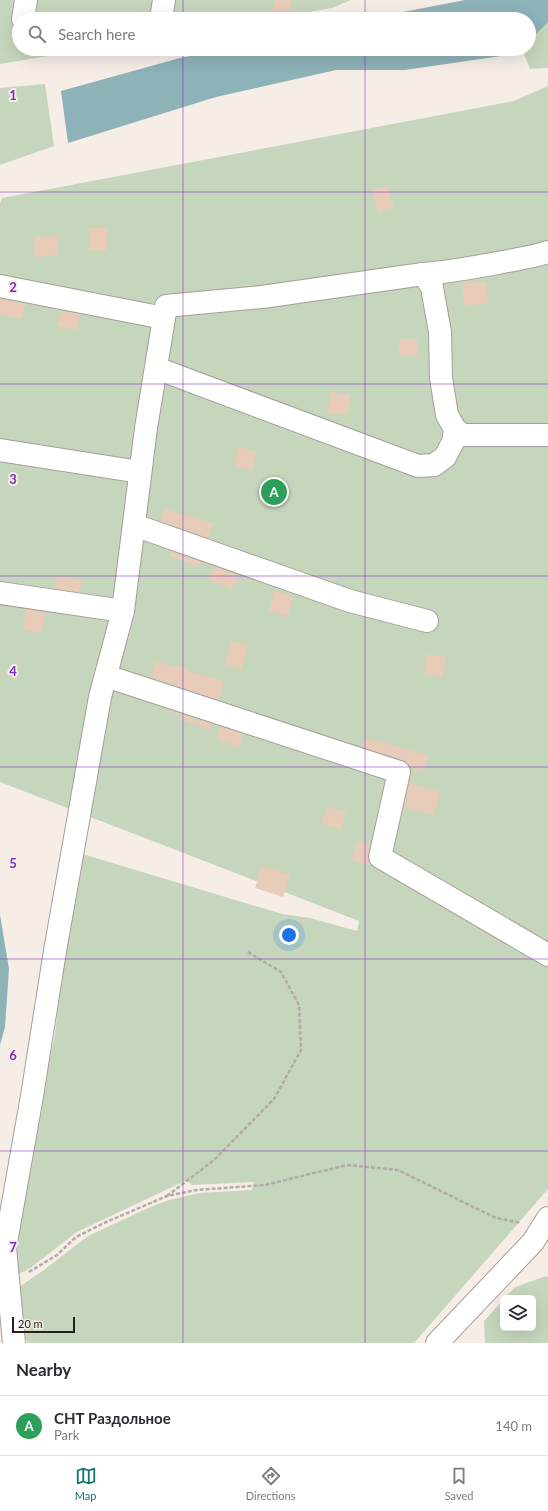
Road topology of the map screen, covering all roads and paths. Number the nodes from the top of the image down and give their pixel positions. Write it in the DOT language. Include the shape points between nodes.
graph roads {
  1 [pos="26,0"];
  2 [pos="25,12"];
  3 [pos="548,252"];
  4 [pos="423,274"];
  5 [pos="0,286"];
  6 [pos="164,318"];
  7 [pos="156,368"];
  8 [pos="455,429"];
  9 [pos="548,435"];
  10 [pos="0,450"];
  11 [pos="140,472"];
  12 [pos="134,525"];
  13 [pos="0,593"];
  14 [pos="123,611"];
  15 [pos="427,621"];
  16 [pos="106,676"];
  17 [pos="246,951"];
  18 [pos="548,955"];
  19 [pos="167,1196"];
  20 [pos="547,1220"];
  21 [pos="9,1285"];
  22 [pos="14,1343"];
  23 [pos="437,1343"];
  1 -- 2 [label="lane"];
  3 -- 4 [label="lane" via="480,267"];
  4 -- 6 [label="lane" via="262,297 166,306"];
  4 -- 8 [label="lane" via="432,288 440,332 441,378 447,415"];
  5 -- 6 [label="lane"];
  6 -- 7 [label="lane"];
  7 -- 8 [label="lane" via="418,466 434,465 445,457 453,442"];
  7 -- 11 [label="lane"];
  8 -- 9 [label="lane" via="463,435"];
  10 -- 11 [label="lane"];
  11 -- 12 [label="lane"];
  12 -- 14 [label="lane"];
  12 -- 15 [label="lane" via="350,601"];
  13 -- 14 [label="lane"];
  14 -- 16 [label="lane"];
  16 -- 18 [label="lane" via="399,772 380,857"];
  16 -- 21 [label="lane" via="55,951 5,1248"];
  17 -- 19 [label="path" via="281,972 299,1005 301,1050 274,1099 214,1160"];
  19 -- 20 [label="path" via="196,1190 265,1185 347,1165 398,1170 496,1218 527,1224"];
  19 -- 21 [label="path" via="76,1237 57,1255"];
  20 -- 23 [label="lane" via="534,1242"];
  21 -- 22 [label="lane"];
}
